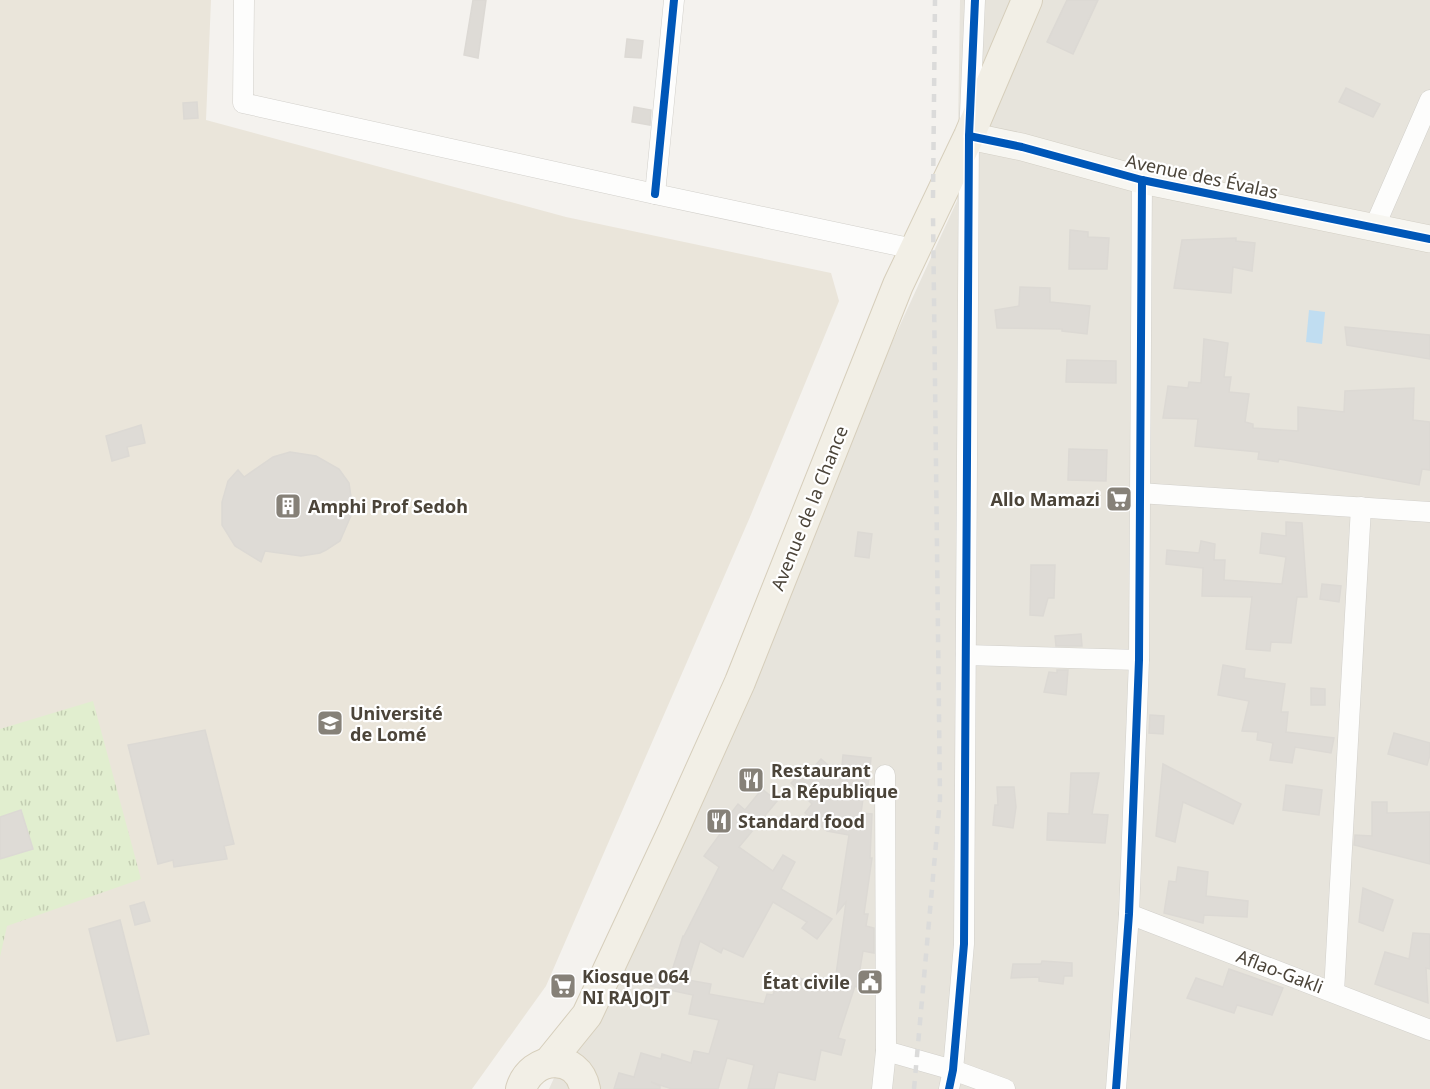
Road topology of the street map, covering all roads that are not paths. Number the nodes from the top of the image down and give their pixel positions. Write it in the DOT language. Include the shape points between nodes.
graph roads {
  1 [pos="244,0"];
  2 [pos="674,0"];
  3 [pos="975,0"];
  4 [pos="1027,0"];
  5 [pos="1430,100"];
  6 [pos="969,136"];
  7 [pos="1142,180"];
  8 [pos="655,195"];
  9 [pos="1374,228"];
  10 [pos="1430,239"];
  11 [pos="915,249"];
  12 [pos="1139,494"];
  13 [pos="1361,507"];
  14 [pos="1430,512"];
  15 [pos="966,655"];
  16 [pos="1139,660"];
  17 [pos="885,775"];
  18 [pos="1129,914"];
  19 [pos="1334,992"];
  20 [pos="586,1015"];
  21 [pos="1430,1030"];
  22 [pos="886,1051"];
  23 [pos="549,1062"];
  24 [pos="951,1080"];
  25 [pos="584,1084"];
  26 [pos="521,1089"];
  27 [pos="882,1089"];
  28 [pos="1005,1089"];
  29 [pos="1116,1089"];
  1 -- 8 [label="street" via="243,103"];
  2 -- 8 [label="street"];
  3 -- 6 [label="street"];
  4 -- 6 [label="main road, Avenue de la Chance"];
  5 -- 9 [label="street"];
  6 -- 7 [label="street, Avenue des Évalas"];
  6 -- 11 [label="main road, Avenue de la Chance"];
  6 -- 15 [label="street"];
  7 -- 9 [label="street, Avenue des Évalas"];
  7 -- 12 [label="street"];
  8 -- 11 [label="street"];
  9 -- 10 [label="street, Avenue des Évalas"];
  11 -- 20 [label="main road, Avenue de la Chance" via="740,682"];
  12 -- 13 [label="street"];
  12 -- 16 [label="street"];
  13 -- 14 [label="street"];
  13 -- 19 [label="street"];
  15 -- 16 [label="street"];
  15 -- 24 [label="street" via="964,944"];
  16 -- 18 [label="street"];
  17 -- 22 [label="street"];
  18 -- 19 [label="street, Aflao-Gakli"];
  18 -- 29 [label="street"];
  19 -- 21 [label="street, Aflao-Gakli"];
  20 -- 23 [label="main road, Avenue de la Chance"];
  20 -- 25 [label="main road, Avenue de la Chance" via="578,1064"];
  22 -- 24 [label="street"];
  22 -- 27 [label="street"];
  23 -- 25 [label="main road" via="573,1068"];
  23 -- 26 [label="main road, Avenue de la Chance" via="534,1068"];
  24 -- 28 [label="street"];
}
